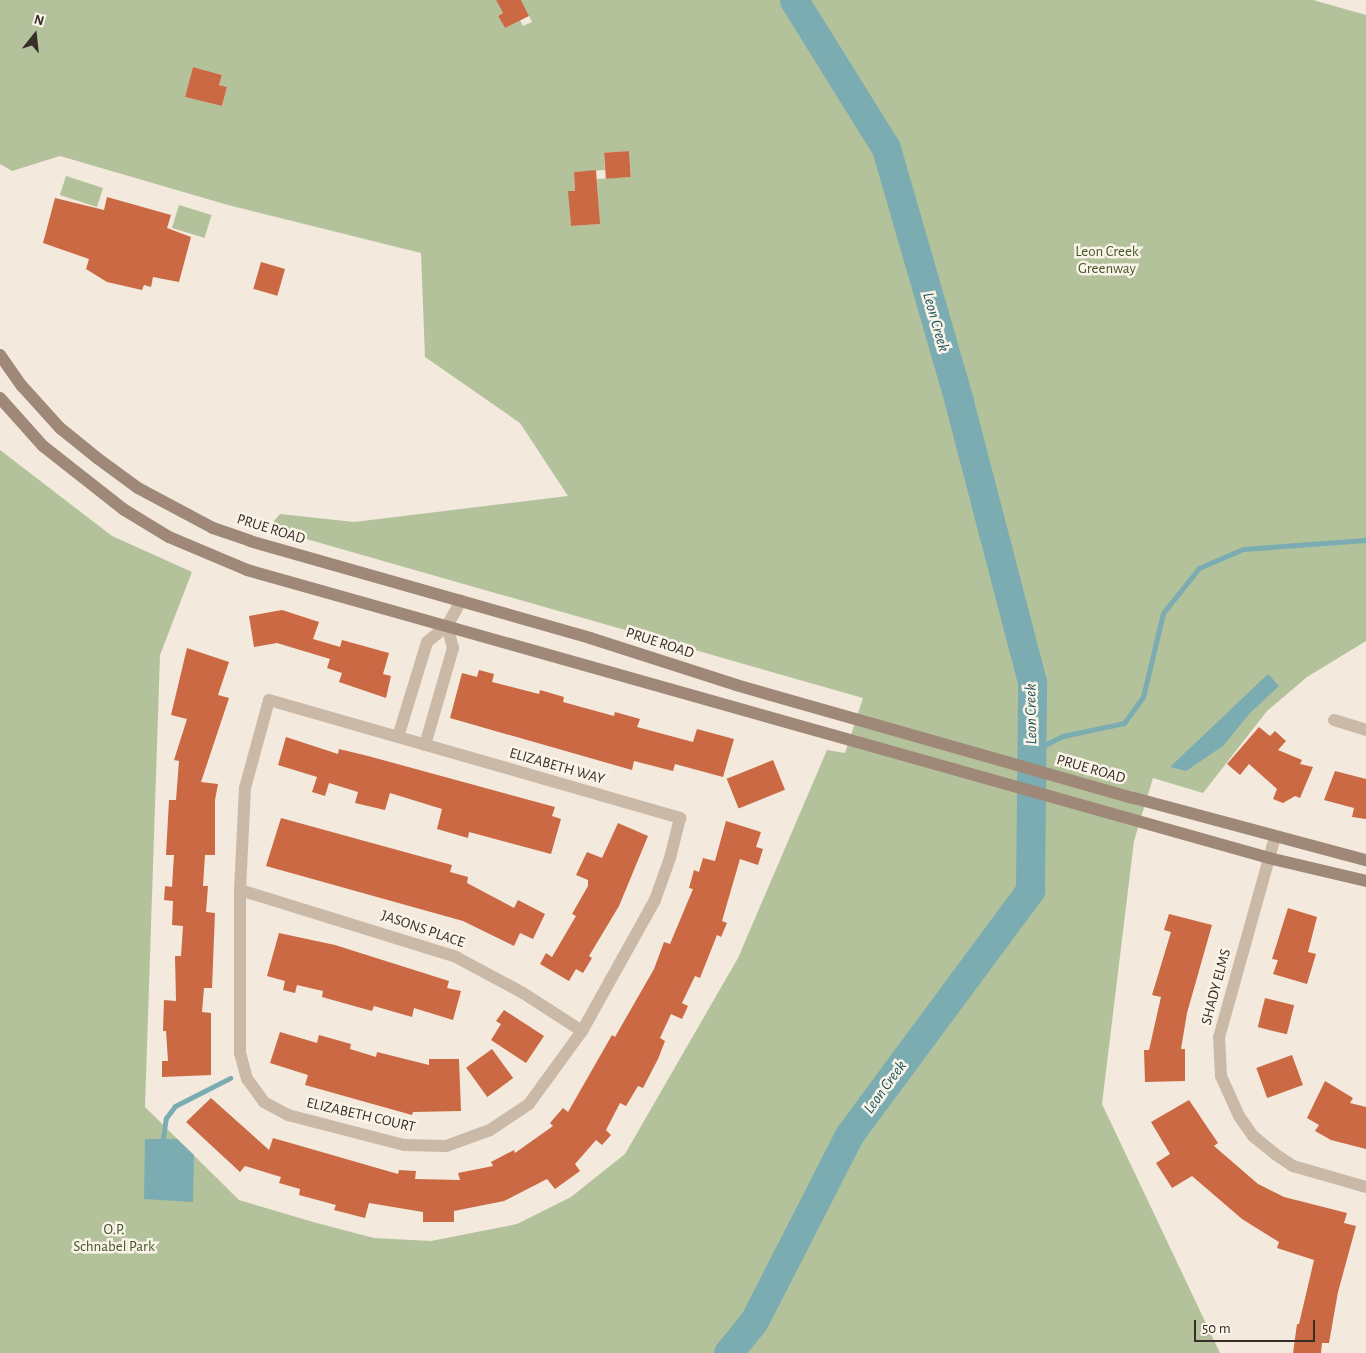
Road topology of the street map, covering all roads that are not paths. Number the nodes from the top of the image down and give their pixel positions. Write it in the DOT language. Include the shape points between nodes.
graph roads {
  1 [pos="0,355"];
  2 [pos="0,398"];
  3 [pos="461,600"];
  4 [pos="447,626"];
  5 [pos="268,700"];
  6 [pos="1334,720"];
  7 [pos="1366,730"];
  8 [pos="398,737"];
  9 [pos="425,745"];
  10 [pos="680,818"];
  11 [pos="1275,837"];
  12 [pos="1269,858"];
  13 [pos="1366,860"];
  14 [pos="1366,881"];
  15 [pos="240,890"];
  16 [pos="582,1031"];
  17 [pos="1366,1187"];
  1 -- 3 [label="main road, PRUE ROAD" via="22,386 60,428 138,488 183,513 250,541"];
  2 -- 4 [label="main road" via="43,446 81,478 123,510 169,537 246,570"];
  3 -- 4 [label="street"];
  3 -- 11 [label="main road, PRUE ROAD" via="844,716"];
  4 -- 8 [label="street" via="427,642"];
  4 -- 9 [label="street" via="453,648"];
  4 -- 12 [label="main road"];
  5 -- 8 [label="street, ELIZABETH WAY"];
  5 -- 15 [label="street, ELIZABETH COURT" via="245,788"];
  6 -- 7 [label="street"];
  8 -- 9 [label="street, ELIZABETH WAY"];
  9 -- 10 [label="street, ELIZABETH WAY"];
  10 -- 16 [label="street, ELIZABETH COURT" via="655,900"];
  11 -- 12 [label="street, SHADY ELMS"];
  11 -- 13 [label="main road, PRUE ROAD"];
  12 -- 14 [label="main road"];
  12 -- 17 [label="street, SHADY ELMS" via="1219,1037 1222,1076 1239,1116 1253,1136 1274,1154 1293,1166"];
  15 -- 16 [label="street, JASONS PLACE" via="456,957 523,993"];
  15 -- 16 [label="street, ELIZABETH COURT" via="240,1053 247,1079 264,1102 288,1114 404,1145 446,1146 490,1130 529,1104"];
}
